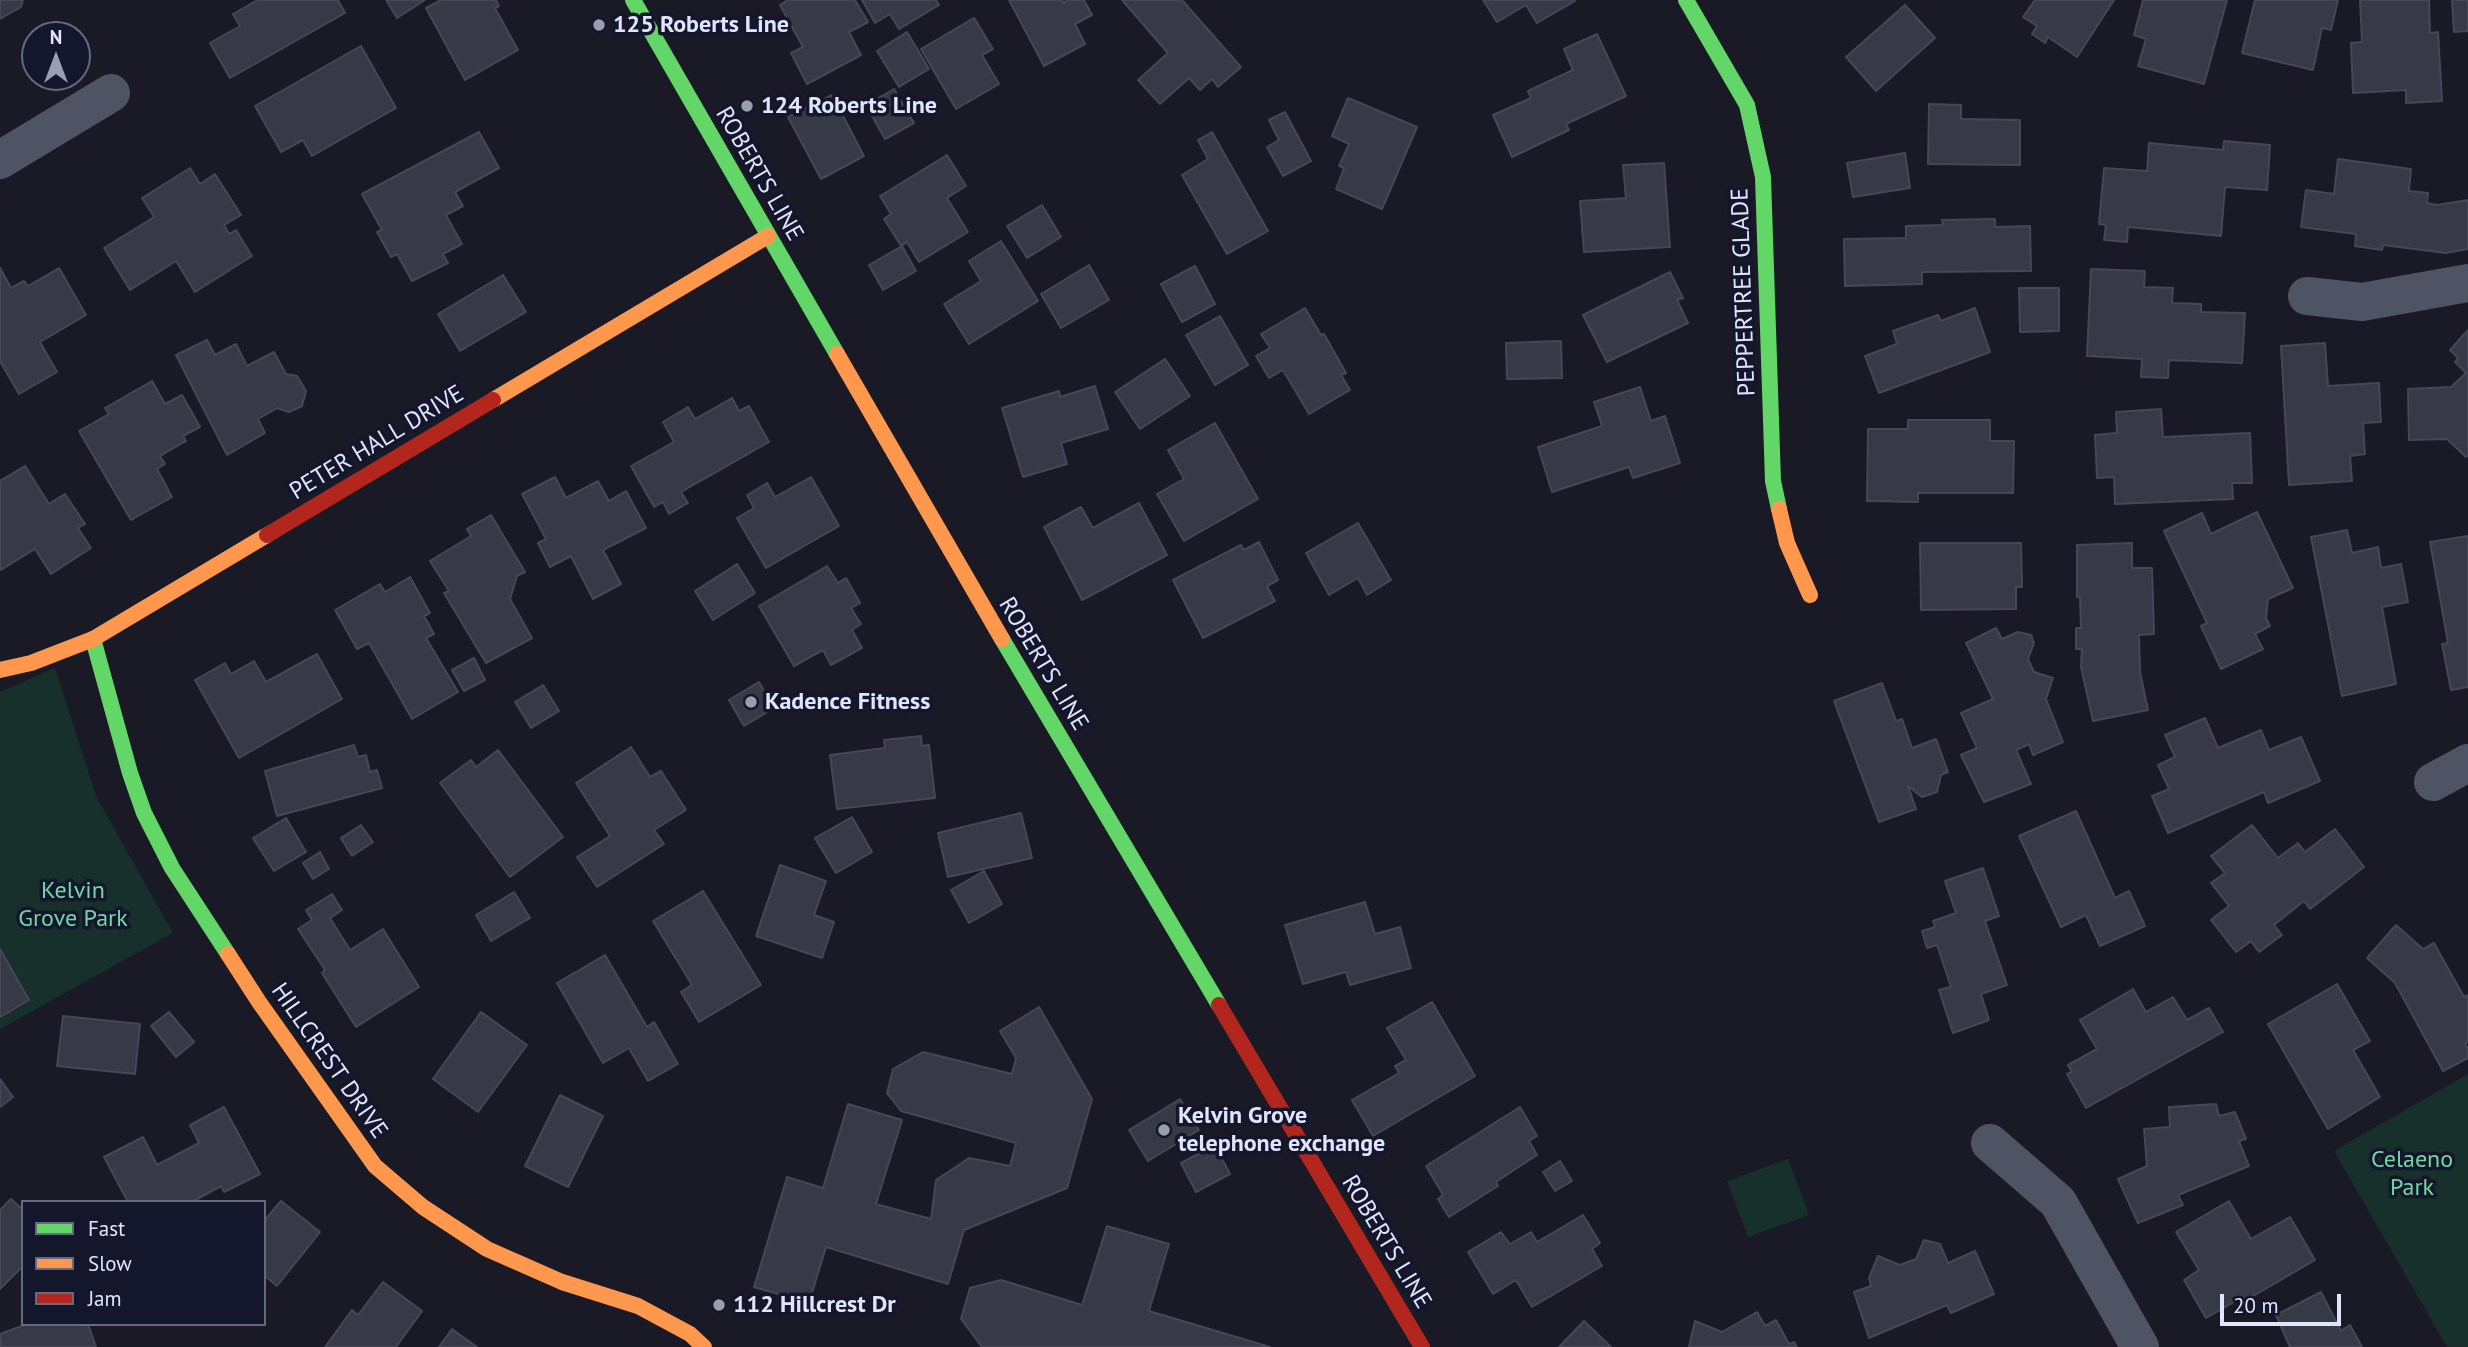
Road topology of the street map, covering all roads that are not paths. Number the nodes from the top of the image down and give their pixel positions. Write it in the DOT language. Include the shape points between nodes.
graph roads {
  1 [pos="633,0"];
  2 [pos="1686,0"];
  3 [pos="111,93"];
  4 [pos="0,160"];
  5 [pos="768,236"];
  6 [pos="2468,284"];
  7 [pos="2307,296"];
  8 [pos="1810,595"];
  9 [pos="93,639"];
  10 [pos="0,670"];
  11 [pos="2468,763"];
  12 [pos="2432,782"];
  13 [pos="1990,1143"];
  14 [pos="704,1347"];
  15 [pos="1422,1347"];
  16 [pos="2140,1347"];
  1 -- 5 [label="street, ROBERTS LINE"];
  2 -- 8 [label="street, PEPPERTREE GLADE" via="1747,105 1763,177 1773,481 1787,543"];
  3 -- 4 [label="street"];
  5 -- 9 [label="street, PETER HALL DRIVE"];
  5 -- 15 [label="street, ROBERTS LINE"];
  6 -- 7 [label="street" via="2362,302"];
  9 -- 10 [label="street, PETER HALL DRIVE"];
  9 -- 14 [label="street, HILLCREST DRIVE" via="130,773 172,868 259,1002 375,1166 424,1207 487,1248 562,1282 638,1306 690,1334"];
  11 -- 12 [label="street"];
  13 -- 16 [label="street" via="2058,1202"];
}
